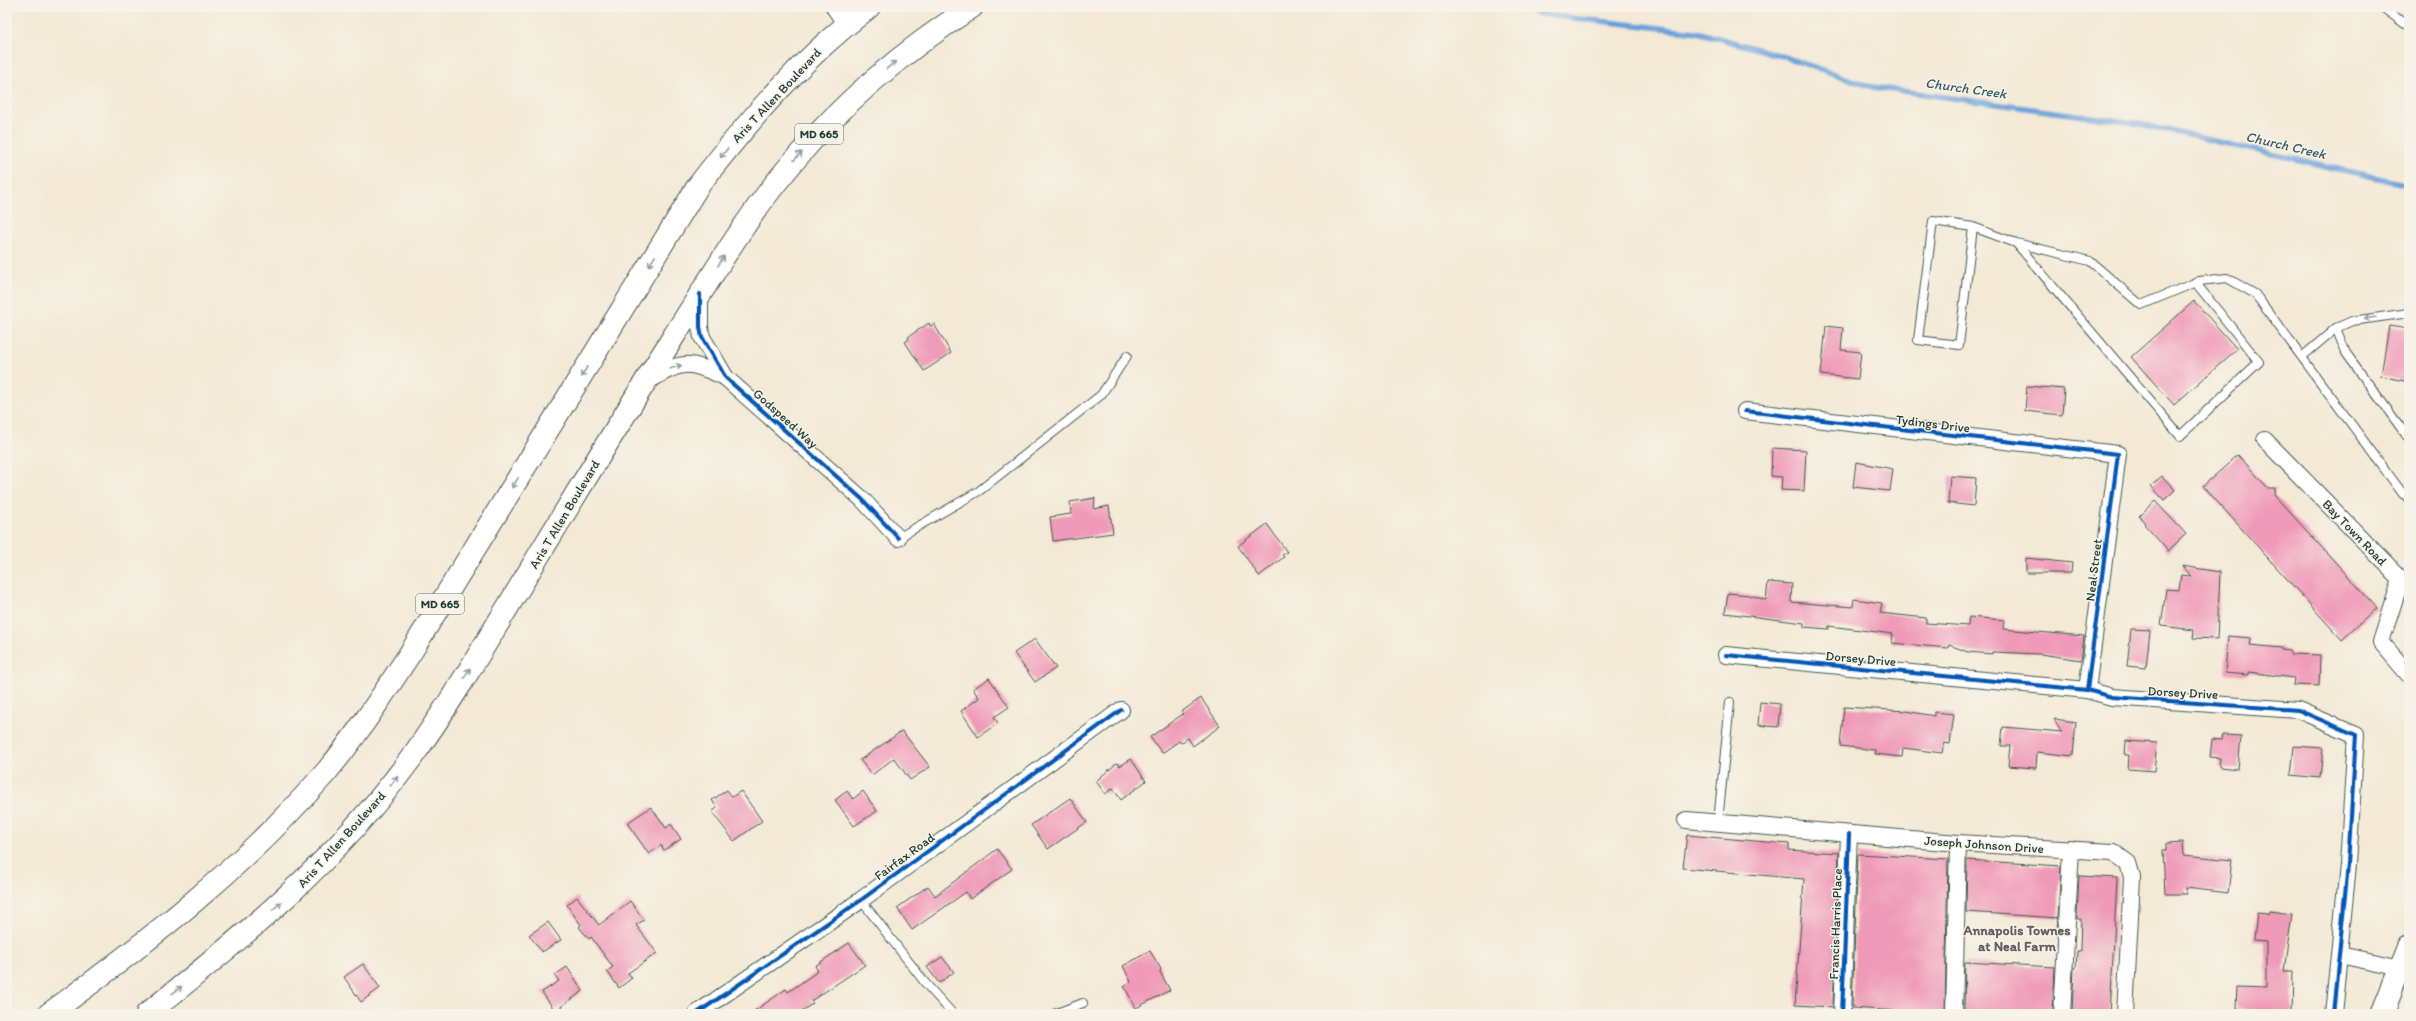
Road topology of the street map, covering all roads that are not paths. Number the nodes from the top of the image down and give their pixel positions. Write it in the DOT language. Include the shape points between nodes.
graph roads {
  1 [pos="869,7"];
  2 [pos="972,7"];
  3 [pos="2382,7"];
  4 [pos="840,16"];
  5 [pos="2409,27"];
  6 [pos="1973,227"];
  7 [pos="2016,244"];
  8 [pos="2195,282"];
  9 [pos="700,294"];
  10 [pos="2409,313"];
  11 [pos="2336,328"];
  12 [pos="1127,356"];
  13 [pos="2303,356"];
  14 [pos="726,378"];
  15 [pos="642,385"];
  16 [pos="1745,411"];
  17 [pos="2409,439"];
  18 [pos="2266,440"];
  19 [pos="2118,454"];
  20 [pos="2409,498"];
  21 [pos="898,538"];
  22 [pos="2405,581"];
  23 [pos="1726,655"];
  24 [pos="2409,675"];
  25 [pos="2087,690"];
  26 [pos="1730,702"];
  27 [pos="1120,710"];
  28 [pos="1686,820"];
  29 [pos="1718,822"];
  30 [pos="1849,834"];
  31 [pos="1958,843"];
  32 [pos="2071,849"];
  33 [pos="862,900"];
  34 [pos="2409,946"];
  35 [pos="2340,955"];
  36 [pos="2400,968"];
  37 [pos="1083,1003"];
  38 [pos="49,1014"];
  39 [pos="147,1014"];
  40 [pos="696,1014"];
  41 [pos="952,1014"];
  42 [pos="1054,1014"];
  43 [pos="1842,1014"];
  44 [pos="1954,1014"];
  45 [pos="2062,1014"];
  46 [pos="2125,1014"];
  47 [pos="2333,1014"];
  48 [pos="2382,1014"];
  1 -- 4 [label="main road, Aris T Allen Boulevard / MD 665"];
  9 -- 2 [label="main road, Aris T Allen Boulevard / MD 665, one-way" via="745,223 793,162 837,114 890,65"];
  3 -- 5 [label="lane"];
  4 -- 38 [label="main road, Aris T Allen Boulevard / MD 665, one-way" via="795,71 747,122 698,186 411,652 368,718 327,770 276,826 226,872 157,931"];
  6 -- 6 [label="lane" via="1960,345 1918,340 1933,221"];
  6 -- 7 [label="lane"];
  7 -- 8 [label="lane" via="2090,261 2140,305"];
  7 -- 8 [label="lane" via="2180,436 2259,362"];
  8 -- 13 [label="lane" via="2227,278 2255,294"];
  9 -- 14 [label="street, Godspeed Way" via="702,337"];
  9 -- 15 [label="main road, Aris T Allen Boulevard / MD 665"];
  10 -- 11 [label="lane, one-way" via="2352,320"];
  11 -- 13 [label="lane"];
  11 -- 17 [label="lane" via="2346,353"];
  12 -- 21 [label="lane" via="1101,395 998,477 979,491"];
  13 -- 20 [label="lane" via="2403,494"];
  15 -- 14 [label="street, Godspeed Way, one-way" via="671,368 688,364 698,365"];
  14 -- 21 [label="street, Godspeed Way" via="862,499"];
  39 -- 15 [label="main road, Aris T Allen Boulevard / MD 665, one-way" via="315,872 370,812 462,682"];
  16 -- 19 [label="street, Tydings Drive"];
  18 -- 22 [label="street, Bay Town Road"];
  19 -- 25 [label="street, Neal Street"];
  22 -- 24 [label="street, Bay Town Road" via="2381,642"];
  23 -- 25 [label="street, Dorsey Drive"];
  25 -- 35 [label="street, Dorsey Drive" via="2112,697 2298,710 2356,735"];
  26 -- 29 [label="lane"];
  27 -- 33 [label="street, Fairfax Road"];
  28 -- 29 [label="street, Joseph Johnson Drive"];
  29 -- 30 [label="street, Joseph Johnson Drive"];
  30 -- 31 [label="street, Joseph Johnson Drive"];
  30 -- 43 [label="street, Francis Harris Place"];
  31 -- 32 [label="street, Joseph Johnson Drive"];
  31 -- 44 [label="street"];
  32 -- 45 [label="street"];
  32 -- 46 [label="street, Joseph Johnson Drive" via="2113,852 2128,863 2132,877"];
  33 -- 40 [label="street, Fairfax Road"];
  33 -- 41 [label="lane"];
  34 -- 36 [label="main road"];
  35 -- 36 [label="street"];
  35 -- 47 [label="street, Dorsey Drive"];
  36 -- 48 [label="main road"];
  37 -- 42 [label="lane"];
}
